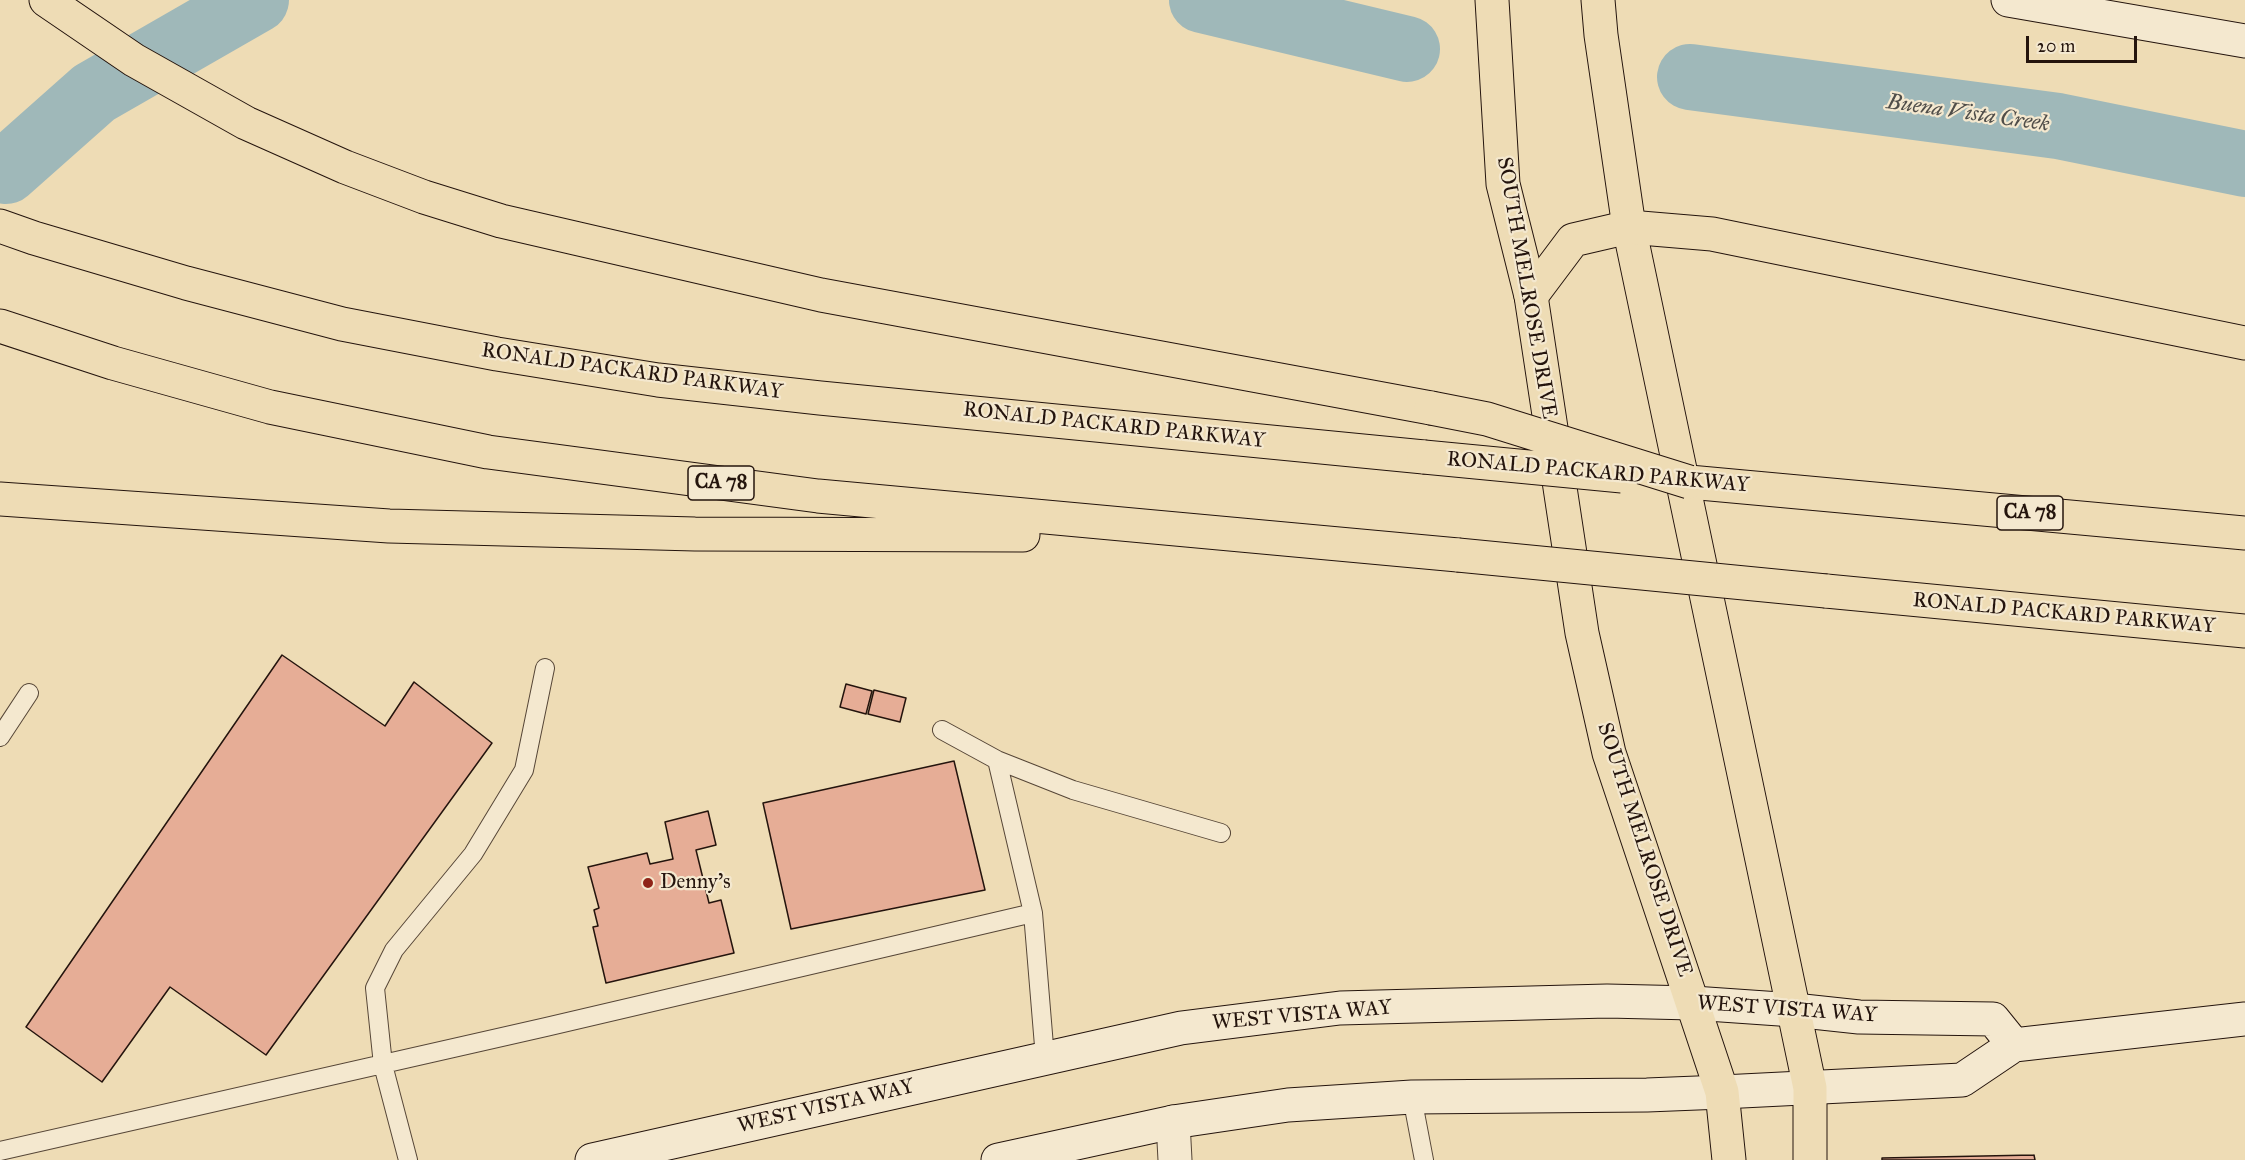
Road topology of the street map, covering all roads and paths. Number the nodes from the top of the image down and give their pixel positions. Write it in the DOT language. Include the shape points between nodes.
graph roads {
  1 [pos="1492,0"];
  2 [pos="1598,0"];
  3 [pos="2008,0"];
  4 [pos="48,1"];
  5 [pos="2245,41"];
  6 [pos="0,226"];
  7 [pos="1629,227"];
  8 [pos="1531,296"];
  9 [pos="0,326"];
  10 [pos="2245,343"];
  11 [pos="1689,482"];
  12 [pos="0,499"];
  13 [pos="2245,533"];
  14 [pos="1235,535"];
  15 [pos="2245,631"];
  16 [pos="545,668"];
  17 [pos="29,693"];
  18 [pos="942,729"];
  19 [pos="0,737"];
  20 [pos="997,760"];
  21 [pos="1221,833"];
  22 [pos="1033,913"];
  23 [pos="1693,1003"];
  24 [pos="1794,1010"];
  25 [pos="2245,1019"];
  26 [pos="2014,1045"];
  27 [pos="1045,1058"];
  28 [pos="383,1065"];
  29 [pos="1810,1088"];
  30 [pos="1722,1092"];
  31 [pos="1412,1097"];
  32 [pos="1173,1122"];
  33 [pos="0,1151"];
  34 [pos="408,1160"];
  35 [pos="592,1160"];
  36 [pos="998,1160"];
  37 [pos="1175,1160"];
  38 [pos="1424,1160"];
  39 [pos="1729,1160"];
  40 [pos="1810,1160"];
  1 -- 8 [label="main road, SOUTH MELROSE DRIVE" via="1503,184"];
  2 -- 7 [label="main road"];
  3 -- 5 [label="main road"];
  4 -- 11 [label="main road, bridge" via="134,60 246,123 345,167 501,221 821,295 1487,419"];
  6 -- 11 [label="main road, RONALD PACKARD PARKWAY / CA 78, bridge" via="186,283 342,324 658,380"];
  7 -- 8 [label="main road" via="1573,240"];
  7 -- 10 [label="main road" via="1712,234"];
  7 -- 24 [label="main road"];
  8 -- 23 [label="main road, SOUTH MELROSE DRIVE" via="1582,633 1606,742"];
  9 -- 14 [label="main road, RONALD PACKARD PARKWAY / CA 78" via="270,407 488,452 818,496"];
  11 -- 13 [label="main road, RONALD PACKARD PARKWAY / CA 78"];
  12 -- 14 [label="main road" via="400,526 694,534"];
  14 -- 15 [label="main road, RONALD PACKARD PARKWAY / CA 78, bridge"];
  16 -- 28 [label="lane" via="524,770 473,854 394,950 375,988"];
  17 -- 19 [label="lane"];
  18 -- 20 [label="lane"];
  20 -- 21 [label="lane" via="1073,790"];
  20 -- 22 [label="lane"];
  22 -- 27 [label="lane"];
  22 -- 28 [label="lane"];
  23 -- 24 [label="main road, WEST VISTA WAY"];
  23 -- 27 [label="main road, WEST VISTA WAY" via="1607,1001 1340,1008 1181,1028"];
  23 -- 30 [label="main road, SOUTH MELROSE DRIVE"];
  24 -- 26 [label="main road, WEST VISTA WAY" via="1859,1017 1993,1019"];
  24 -- 29 [label="main road"];
  25 -- 26 [label="main road"];
  26 -- 29 [label="main road" via="1962,1080"];
  27 -- 35 [label="main road, WEST VISTA WAY"];
  28 -- 33 [label="lane"];
  28 -- 34 [label="lane"];
  29 -- 30 [label="main road"];
  29 -- 40 [label="main road"];
  30 -- 31 [label="main road"];
  30 -- 39 [label="main road, SOUTH MELROSE DRIVE"];
  31 -- 32 [label="main road" via="1288,1105"];
  31 -- 38 [label="lane"];
  32 -- 36 [label="main road"];
  32 -- 37 [label="main road"];
}
